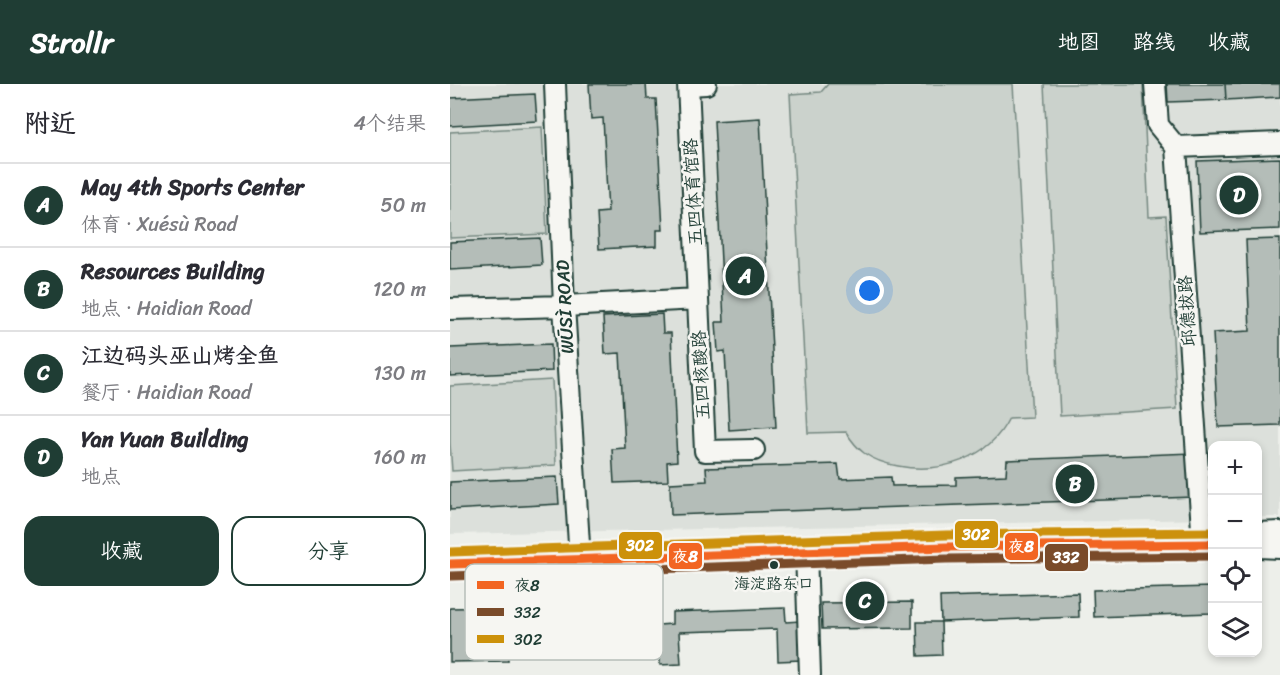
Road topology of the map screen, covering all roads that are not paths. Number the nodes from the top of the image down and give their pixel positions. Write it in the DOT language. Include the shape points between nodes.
graph roads {
  1 [pos="555,84"];
  2 [pos="688,84"];
  3 [pos="706,84"];
  4 [pos="1155,84"];
  5 [pos="1280,144"];
  6 [pos="1176,147"];
  7 [pos="698,299"];
  8 [pos="564,306"];
  9 [pos="450,309"];
  10 [pos="754,450"];
  11 [pos="1208,531"];
  12 [pos="1280,532"];
  13 [pos="1262,533"];
  14 [pos="1208,543"];
  15 [pos="1262,547"];
  16 [pos="1280,548"];
  17 [pos="806,551"];
  18 [pos="580,560"];
  19 [pos="450,564"];
  20 [pos="810,675"];
  1 -- 8 [label="street, WŪSÌ ROAD"];
  2 -- 3 [label="street"];
  2 -- 7 [label="street, 五四体育馆路"];
  4 -- 6 [label="street" via="1158,126"];
  5 -- 6 [label="street"];
  6 -- 11 [label="street, 邱德拔路"];
  7 -- 8 [label="street"];
  7 -- 10 [label="street, 五四核酸路" via="705,451"];
  8 -- 9 [label="street"];
  8 -- 18 [label="street, WŪSÌ ROAD"];
  12 -- 13 [label="street"];
  14 -- 17 [label="street"];
  15 -- 16 [label="street"];
  17 -- 18 [label="street"];
  17 -- 20 [label="street"];
  18 -- 19 [label="street"];
}
